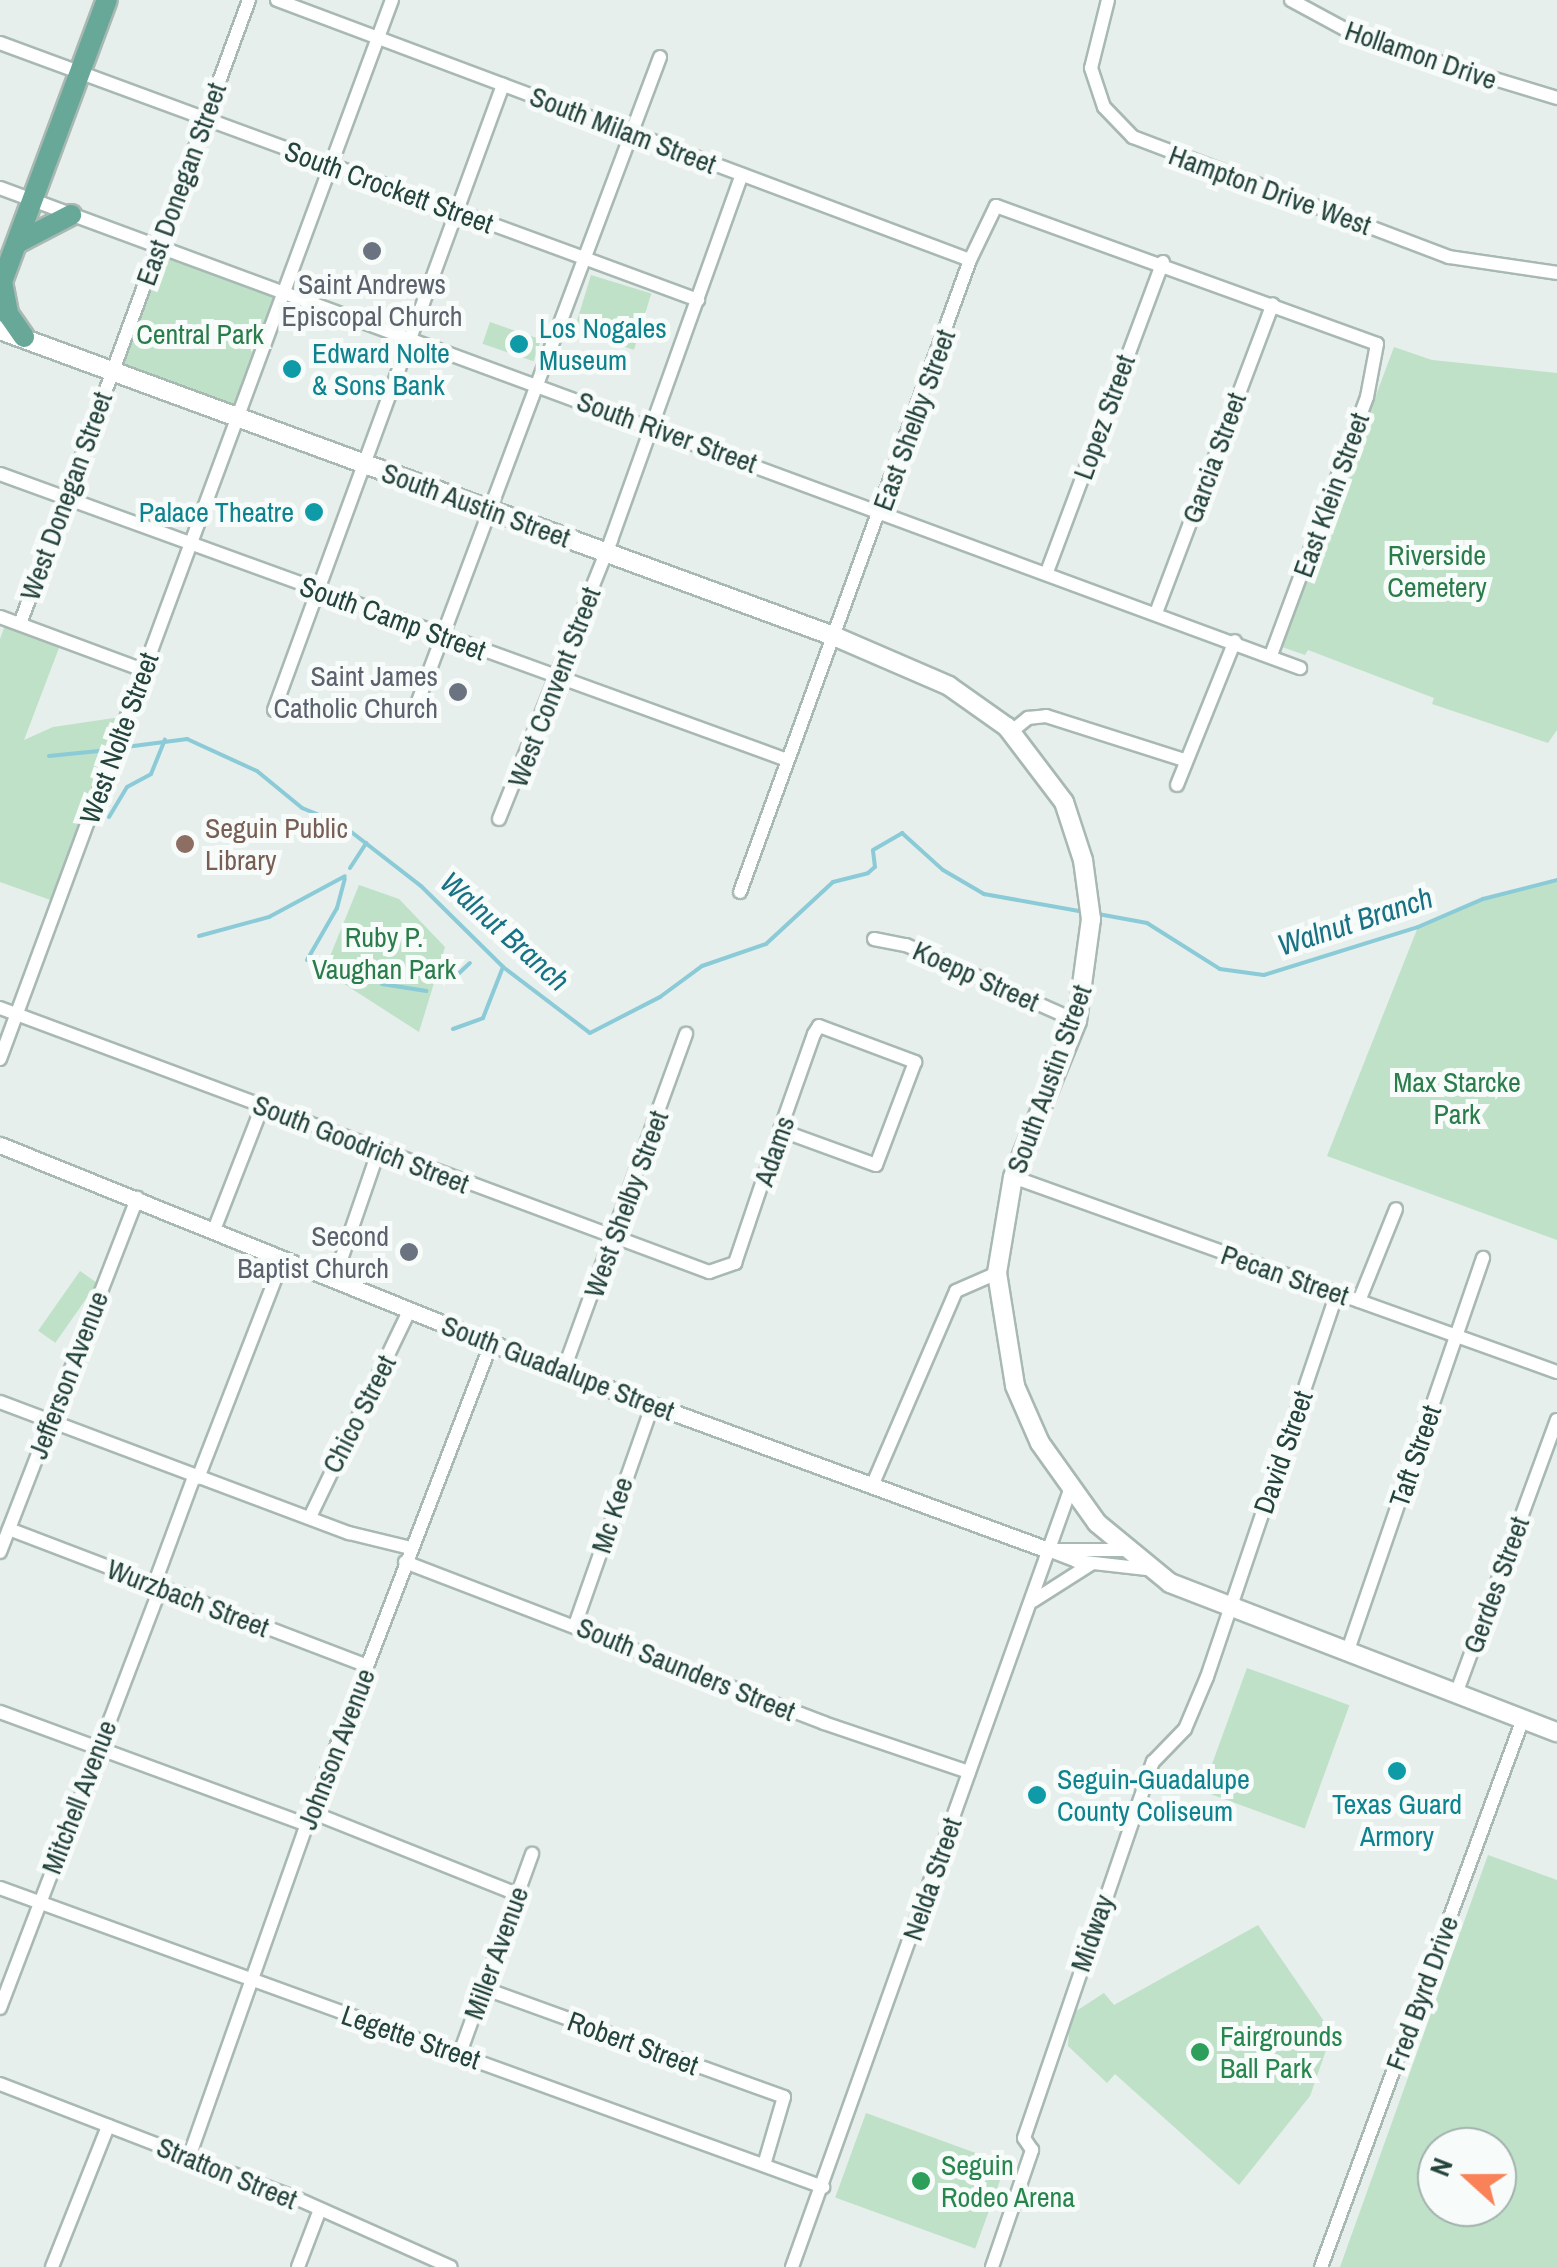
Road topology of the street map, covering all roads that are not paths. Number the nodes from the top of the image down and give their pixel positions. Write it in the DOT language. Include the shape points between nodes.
graph roads {
  1 [pos="107,0"];
  2 [pos="249,0"];
  3 [pos="277,0"];
  4 [pos="392,0"];
  5 [pos="1108,0"];
  6 [pos="1292,0"];
  7 [pos="377,37"];
  8 [pos="0,43"];
  9 [pos="660,58"];
  10 [pos="81,72"];
  11 [pos="503,84"];
  12 [pos="1557,98"];
  13 [pos="205,118"];
  14 [pos="630,132"];
  15 [pos="333,168"];
  16 [pos="742,174"];
  17 [pos="0,188"];
  18 [pos="32,200"];
  19 [pos="458,212"];
  20 [pos="70,215"];
  21 [pos="16,244"];
  22 [pos="157,249"];
  23 [pos="586,259"];
  24 [pos="970,260"];
  25 [pos="1164,262"];
  26 [pos="1557,273"];
  27 [pos="1,284"];
  28 [pos="285,295"];
  29 [pos="698,300"];
  30 [pos="1273,304"];
  31 [pos="0,330"];
  32 [pos="24,336"];
  33 [pos="412,340"];
  34 [pos="112,368"];
  35 [pos="539,386"];
  36 [pos="236,416"];
  37 [pos="652,426"];
  38 [pos="364,464"];
  39 [pos="0,474"];
  40 [pos="65,498"];
  41 [pos="882,510"];
  42 [pos="491,512"];
  43 [pos="190,544"];
  44 [pos="606,553"];
  45 [pos="1048,572"];
  46 [pos="318,591"];
  47 [pos="1156,613"];
  48 [pos="0,617"];
  49 [pos="20,624"];
  50 [pos="442,636"];
  51 [pos="836,637"];
  52 [pos="1235,641"];
  53 [pos="1271,655"];
  54 [pos="1300,668"];
  55 [pos="144,670"];
  56 [pos="558,678"];
  57 [pos="417,704"];
  58 [pos="274,710"];
  59 [pos="1012,731"];
  60 [pos="787,760"];
  61 [pos="1184,760"];
  62 [pos="1177,784"];
  63 [pos="499,819"];
  64 [pos="740,892"];
  65 [pos="874,939"];
  66 [pos="0,1008"];
  67 [pos="17,1014"];
  68 [pos="1076,1021"];
  69 [pos="686,1034"];
  70 [pos="0,1060"];
  71 [pos="262,1107"];
  72 [pos="780,1130"];
  73 [pos="0,1145"];
  74 [pos="378,1152"];
  75 [pos="1013,1178"];
  76 [pos="137,1198"];
  77 [pos="1396,1209"];
  78 [pos="214,1230"];
  79 [pos="615,1238"];
  80 [pos="283,1258"];
  81 [pos="1483,1258"];
  82 [pos="724,1272"];
  83 [pos="997,1273"];
  84 [pos="334,1280"];
  85 [pos="1336,1294"];
  86 [pos="1359,1301"];
  87 [pos="409,1311"];
  88 [pos="1456,1337"];
  89 [pos="491,1344"];
  90 [pos="563,1372"];
  91 [pos="1557,1372"];
  92 [pos="0,1402"];
  93 [pos="652,1406"];
  94 [pos="1557,1420"];
  95 [pos="50,1421"];
  96 [pos="196,1477"];
  97 [pos="872,1486"];
  98 [pos="1070,1490"];
  99 [pos="310,1517"];
  100 [pos="9,1529"];
  101 [pos="1048,1550"];
  102 [pos="1126,1550"];
  103 [pos="0,1552"];
  104 [pos="408,1555"];
  105 [pos="1091,1564"];
  106 [pos="1151,1570"];
  107 [pos="157,1586"];
  108 [pos="1031,1602"];
  109 [pos="1230,1610"];
  110 [pos="575,1624"];
  111 [pos="1347,1653"];
  112 [pos="367,1666"];
  113 [pos="1456,1694"];
  114 [pos="0,1712"];
  115 [pos="1524,1719"];
  116 [pos="1557,1732"];
  117 [pos="98,1748"];
  118 [pos="969,1772"];
  119 [pos="309,1818"];
  120 [pos="532,1854"];
  121 [pos="0,1888"];
  122 [pos="516,1894"];
  123 [pos="39,1902"];
  124 [pos="251,1981"];
  125 [pos="483,1988"];
  126 [pos="0,2008"];
  127 [pos="460,2053"];
  128 [pos="0,2084"];
  129 [pos="108,2126"];
  130 [pos="189,2157"];
  131 [pos="764,2165"];
  132 [pos="822,2186"];
  133 [pos="319,2212"];
  134 [pos="422,2261"];
  135 [pos="52,2267"];
  136 [pos="298,2267"];
  137 [pos="452,2267"];
  138 [pos="792,2267"];
  139 [pos="992,2267"];
  140 [pos="1321,2267"];
  1 -- 10 [label="main road"];
  2 -- 13 [label="street, East Donegan Street"];
  3 -- 7 [label="street, South Milam Street"];
  4 -- 7 [label="street, West Nolte Street"];
  5 -- 26 [label="street, Hampton Drive West" via="1091,68 1104,107 1133,137 1449,257"];
  6 -- 12 [label="street, Hollamon Drive" via="1363,38"];
  7 -- 11 [label="street, South Milam Street"];
  7 -- 15 [label="street, West Nolte Street"];
  8 -- 10 [label="street, South Crockett Street"];
  9 -- 14 [label="street"];
  10 -- 13 [label="street, South Crockett Street"];
  10 -- 18 [label="main road"];
  11 -- 14 [label="street, South Milam Street"];
  11 -- 19 [label="street"];
  13 -- 15 [label="street, South Crockett Street"];
  13 -- 22 [label="street, East Donegan Street"];
  14 -- 16 [label="street, South Milam Street"];
  14 -- 23 [label="street"];
  15 -- 19 [label="street, South Crockett Street"];
  15 -- 28 [label="street, West Nolte Street"];
  16 -- 24 [label="street, South Milam Street"];
  16 -- 29 [label="street, West Convent Street"];
  17 -- 18 [label="street, South River Street"];
  18 -- 20 [label="street, South River Street"];
  18 -- 21 [label="main road"];
  19 -- 23 [label="street, South Crockett Street"];
  19 -- 33 [label="street"];
  20 -- 21 [label="main road"];
  20 -- 22 [label="street, South River Street"];
  21 -- 27 [label="main road"];
  22 -- 28 [label="street, South River Street"];
  22 -- 34 [label="street, East Donegan Street"];
  23 -- 29 [label="street, South Crockett Street"];
  23 -- 35 [label="street"];
  24 -- 25 [label="street, East Shelby Street" via="996,206"];
  24 -- 41 [label="street, East Shelby Street"];
  25 -- 30 [label="street"];
  25 -- 45 [label="street, Lopez Street"];
  27 -- 32 [label="main road" via="8,314"];
  28 -- 33 [label="street, South River Street"];
  28 -- 36 [label="street, West Nolte Street"];
  29 -- 37 [label="street, West Convent Street"];
  30 -- 47 [label="street, Garcia Street"];
  30 -- 53 [label="street, East Klein Street" via="1368,338 1379,355"];
  31 -- 32 [label="main road, South Austin Street"];
  32 -- 34 [label="main road, South Austin Street"];
  33 -- 35 [label="street, South River Street"];
  33 -- 38 [label="street"];
  34 -- 36 [label="main road, South Austin Street"];
  34 -- 40 [label="street, West Donegan Street"];
  35 -- 37 [label="street, South River Street"];
  35 -- 42 [label="street"];
  36 -- 38 [label="main road, South Austin Street"];
  36 -- 43 [label="street, West Nolte Street"];
  37 -- 41 [label="street, South River Street"];
  37 -- 44 [label="street, West Convent Street"];
  38 -- 42 [label="main road, South Austin Street"];
  38 -- 46 [label="street"];
  39 -- 40 [label="street, South Camp Street"];
  40 -- 43 [label="street, South Camp Street"];
  40 -- 49 [label="street, West Donegan Street"];
  41 -- 45 [label="street, South River Street"];
  41 -- 51 [label="street, East Shelby Street"];
  42 -- 44 [label="main road, South Austin Street"];
  42 -- 50 [label="street"];
  43 -- 46 [label="street, South Camp Street"];
  43 -- 55 [label="street, West Nolte Street"];
  44 -- 51 [label="main road, South Austin Street"];
  44 -- 56 [label="street, West Convent Street"];
  45 -- 47 [label="street, South River Street"];
  46 -- 50 [label="street, South Camp Street"];
  46 -- 58 [label="street"];
  47 -- 52 [label="street, South River Street"];
  48 -- 49 [label="street"];
  49 -- 55 [label="street"];
  50 -- 56 [label="street, South Camp Street"];
  50 -- 57 [label="street"];
  51 -- 59 [label="main road, South Austin Street" via="949,686"];
  51 -- 60 [label="street"];
  52 -- 53 [label="street, South River Street"];
  52 -- 61 [label="street"];
  53 -- 54 [label="street, South River Street"];
  55 -- 67 [label="street, West Nolte Street"];
  56 -- 60 [label="street, South Camp Street"];
  56 -- 63 [label="street, West Convent Street"];
  59 -- 61 [label="street" via="1046,716"];
  59 -- 68 [label="main road, South Austin Street" via="1045,771 1077,835 1091,919"];
  60 -- 64 [label="street"];
  61 -- 62 [label="street"];
  65 -- 68 [label="street, Koepp Street" via="906,945"];
  66 -- 67 [label="street, South Goodrich Street"];
  67 -- 70 [label="street, West Nolte Street"];
  67 -- 71 [label="street, South Goodrich Street"];
  68 -- 75 [label="main road, South Austin Street"];
  69 -- 79 [label="street, West Shelby Street"];
  71 -- 74 [label="street, South Goodrich Street"];
  71 -- 78 [label="street"];
  72 -- 72 [label="street, Adams" via="819,1026 915,1062 876,1165"];
  72 -- 82 [label="street, Adams" via="735,1263"];
  73 -- 76 [label="street, South Guadalupe Street"];
  74 -- 79 [label="street, South Goodrich Street"];
  74 -- 84 [label="street"];
  75 -- 83 [label="main road, South Austin Street"];
  75 -- 85 [label="street, Pecan Street"];
  76 -- 78 [label="street, South Guadalupe Street"];
  76 -- 95 [label="street, Jefferson Avenue"];
  77 -- 86 [label="street"];
  78 -- 80 [label="street, South Guadalupe Street"];
  79 -- 82 [label="street, South Goodrich Street"];
  79 -- 90 [label="street, West Shelby Street"];
  80 -- 84 [label="street, South Guadalupe Street"];
  80 -- 96 [label="street, Mitchell Avenue"];
  81 -- 88 [label="street, Taft Street"];
  83 -- 97 [label="street" via="956,1291"];
  83 -- 98 [label="main road, South Austin Street" via="1015,1386"];
  84 -- 87 [label="street, South Guadalupe Street"];
  85 -- 86 [label="street, Pecan Street"];
  85 -- 109 [label="street, David Street"];
  86 -- 88 [label="street, Pecan Street"];
  87 -- 89 [label="street, South Guadalupe Street"];
  87 -- 99 [label="street, Chico Street"];
  88 -- 91 [label="street, Pecan Street"];
  88 -- 111 [label="street, Taft Street"];
  89 -- 90 [label="street, South Guadalupe Street"];
  89 -- 104 [label="street, Johnson Avenue"];
  90 -- 93 [label="street, South Guadalupe Street"];
  92 -- 95 [label="street, South Saunders Street"];
  93 -- 97 [label="street, South Guadalupe Street"];
  93 -- 110 [label="street, Mc Kee"];
  94 -- 113 [label="street, Gerdes Street"];
  95 -- 96 [label="street, South Saunders Street"];
  95 -- 100 [label="street, Jefferson Avenue"];
  96 -- 99 [label="street, South Saunders Street"];
  96 -- 107 [label="street, Mitchell Avenue"];
  97 -- 101 [label="street, South Guadalupe Street"];
  98 -- 101 [label="street, Nelda Street"];
  98 -- 102 [label="main road, South Austin Street"];
  99 -- 104 [label="street, South Saunders Street"];
  100 -- 103 [label="street, Jefferson Avenue"];
  100 -- 107 [label="street, Wurzbach Street"];
  101 -- 102 [label="street, South Guadalupe Street"];
  101 -- 105 [label="street"];
  101 -- 108 [label="street, Nelda Street"];
  102 -- 106 [label="main road, South Austin Street"];
  104 -- 110 [label="street, South Saunders Street"];
  104 -- 112 [label="street, Johnson Avenue"];
  105 -- 106 [label="street"];
  105 -- 108 [label="street"];
  106 -- 109 [label="main road, South Austin Street"];
  107 -- 112 [label="street, Wurzbach Street"];
  107 -- 117 [label="street, Mitchell Avenue"];
  108 -- 118 [label="street, Nelda Street"];
  109 -- 111 [label="main road, South Austin Street"];
  109 -- 139 [label="street, Midway" via="1185,1729 1152,1762 1029,2121 1024,2138 1032,2150"];
  110 -- 118 [label="street, South Saunders Street" via="824,1723"];
  111 -- 113 [label="main road, South Austin Street"];
  112 -- 119 [label="street, Johnson Avenue"];
  113 -- 115 [label="main road, South Austin Street"];
  114 -- 117 [label="street"];
  115 -- 116 [label="main road, South Austin Street"];
  115 -- 140 [label="street, Fred Byrd Drive"];
  117 -- 119 [label="street"];
  117 -- 123 [label="street, Mitchell Avenue"];
  118 -- 132 [label="street, Nelda Street"];
  119 -- 122 [label="street"];
  119 -- 124 [label="street, Johnson Avenue"];
  120 -- 122 [label="street, Miller Avenue"];
  121 -- 123 [label="street, Legette Street"];
  122 -- 125 [label="street, Miller Avenue"];
  123 -- 124 [label="street, Legette Street"];
  123 -- 126 [label="street, Mitchell Avenue"];
  124 -- 127 [label="street, Legette Street"];
  124 -- 130 [label="street, Johnson Avenue"];
  125 -- 127 [label="street, Miller Avenue"];
  125 -- 131 [label="street, Robert Street" via="784,2097"];
  127 -- 131 [label="street, Legette Street"];
  128 -- 129 [label="street, Stratton Street"];
  129 -- 130 [label="street, Stratton Street"];
  129 -- 135 [label="street"];
  130 -- 133 [label="street, Stratton Street"];
  131 -- 132 [label="street, Legette Street"];
  132 -- 138 [label="street, Nelda Street"];
  133 -- 134 [label="street, Stratton Street"];
  133 -- 136 [label="street"];
  134 -- 137 [label="street, Stratton Street"];
}
